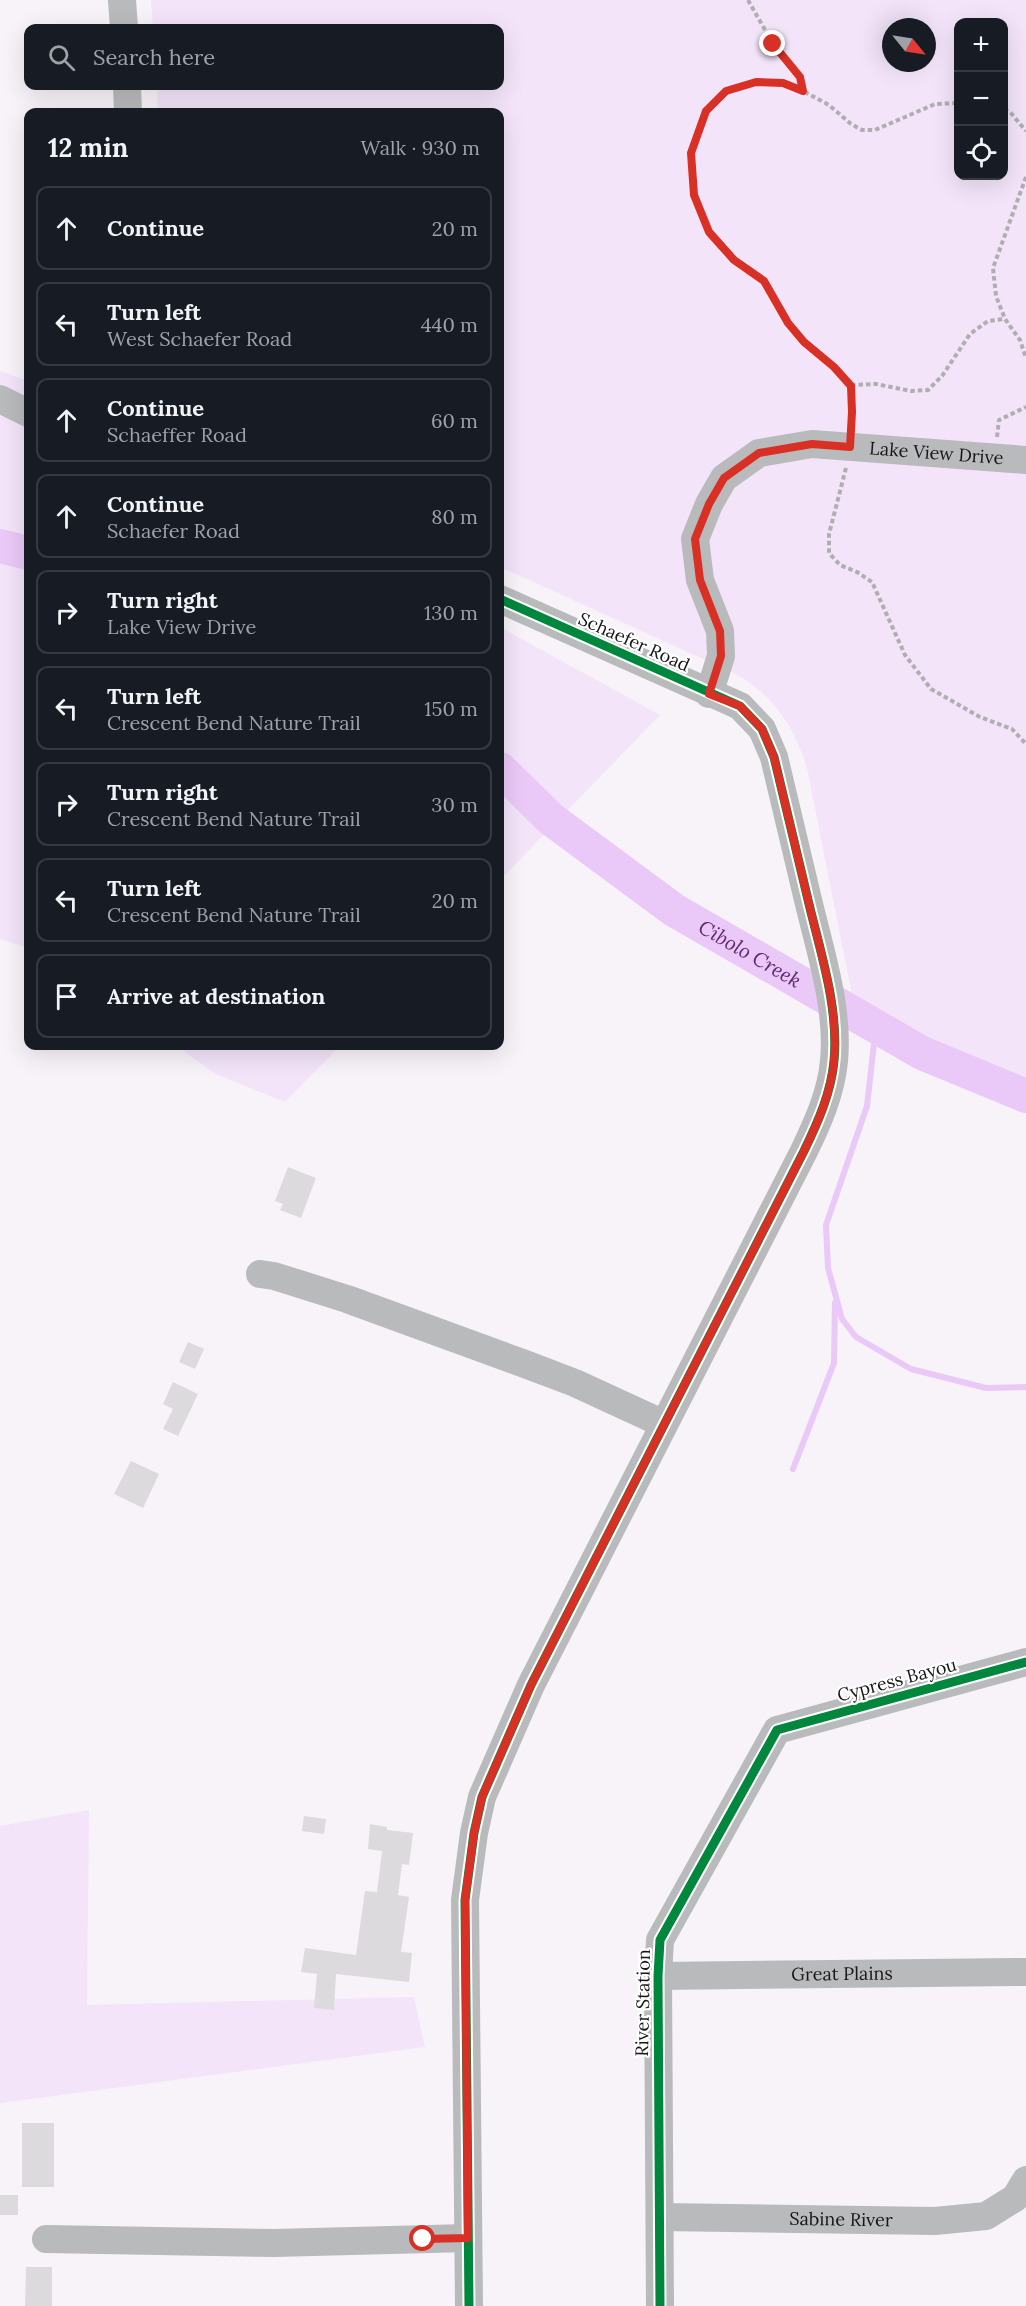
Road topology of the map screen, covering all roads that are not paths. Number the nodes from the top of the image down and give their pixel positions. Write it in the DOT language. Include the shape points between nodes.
graph roads {
  1 [pos="122,0"];
  2 [pos="124,24"];
  3 [pos="127,90"];
  4 [pos="128,108"];
  5 [pos="0,399"];
  6 [pos="24,411"];
  7 [pos="1026,460"];
  8 [pos="504,601"];
  9 [pos="709,694"];
  10 [pos="260,1274"];
  11 [pos="664,1424"];
  12 [pos="1026,1662"];
  13 [pos="777,1730"];
  14 [pos="1026,1972"];
  15 [pos="658,1976"];
  16 [pos="1021,2189"];
  17 [pos="661,2217"];
  18 [pos="468,2238"];
  19 [pos="46,2239"];
  20 [pos="469,2306"];
  21 [pos="660,2306"];
  1 -- 2 [label="street"];
  3 -- 4 [label="street"];
  5 -- 6 [label="street"];
  7 -- 9 [label="street, Lake View Drive" via="812,444 759,453 724,478 695,539 700,580 720,631 721,656"];
  8 -- 9 [label="street, Schaefer Road"];
  9 -- 11 [label="street, Schaefer Road" via="740,706 762,729 774,757 823,960 833,1013 835,1059 819,1119"];
  10 -- 11 [label="street" via="347,1299 525,1364"];
  11 -- 18 [label="street, Schaefer Road" via="531,1685 482,1797 465,1900"];
  12 -- 13 [label="street, Cypress Bayou"];
  13 -- 15 [label="street, River Station" via="660,1940"];
  14 -- 15 [label="street, Great Plains"];
  15 -- 17 [label="street, River Station"];
  16 -- 17 [label="street, Sabine River" via="986,2216 935,2221"];
  17 -- 21 [label="street, River Station"];
  18 -- 19 [label="street" via="274,2243"];
  18 -- 20 [label="street, Schaefer Road"];
}
